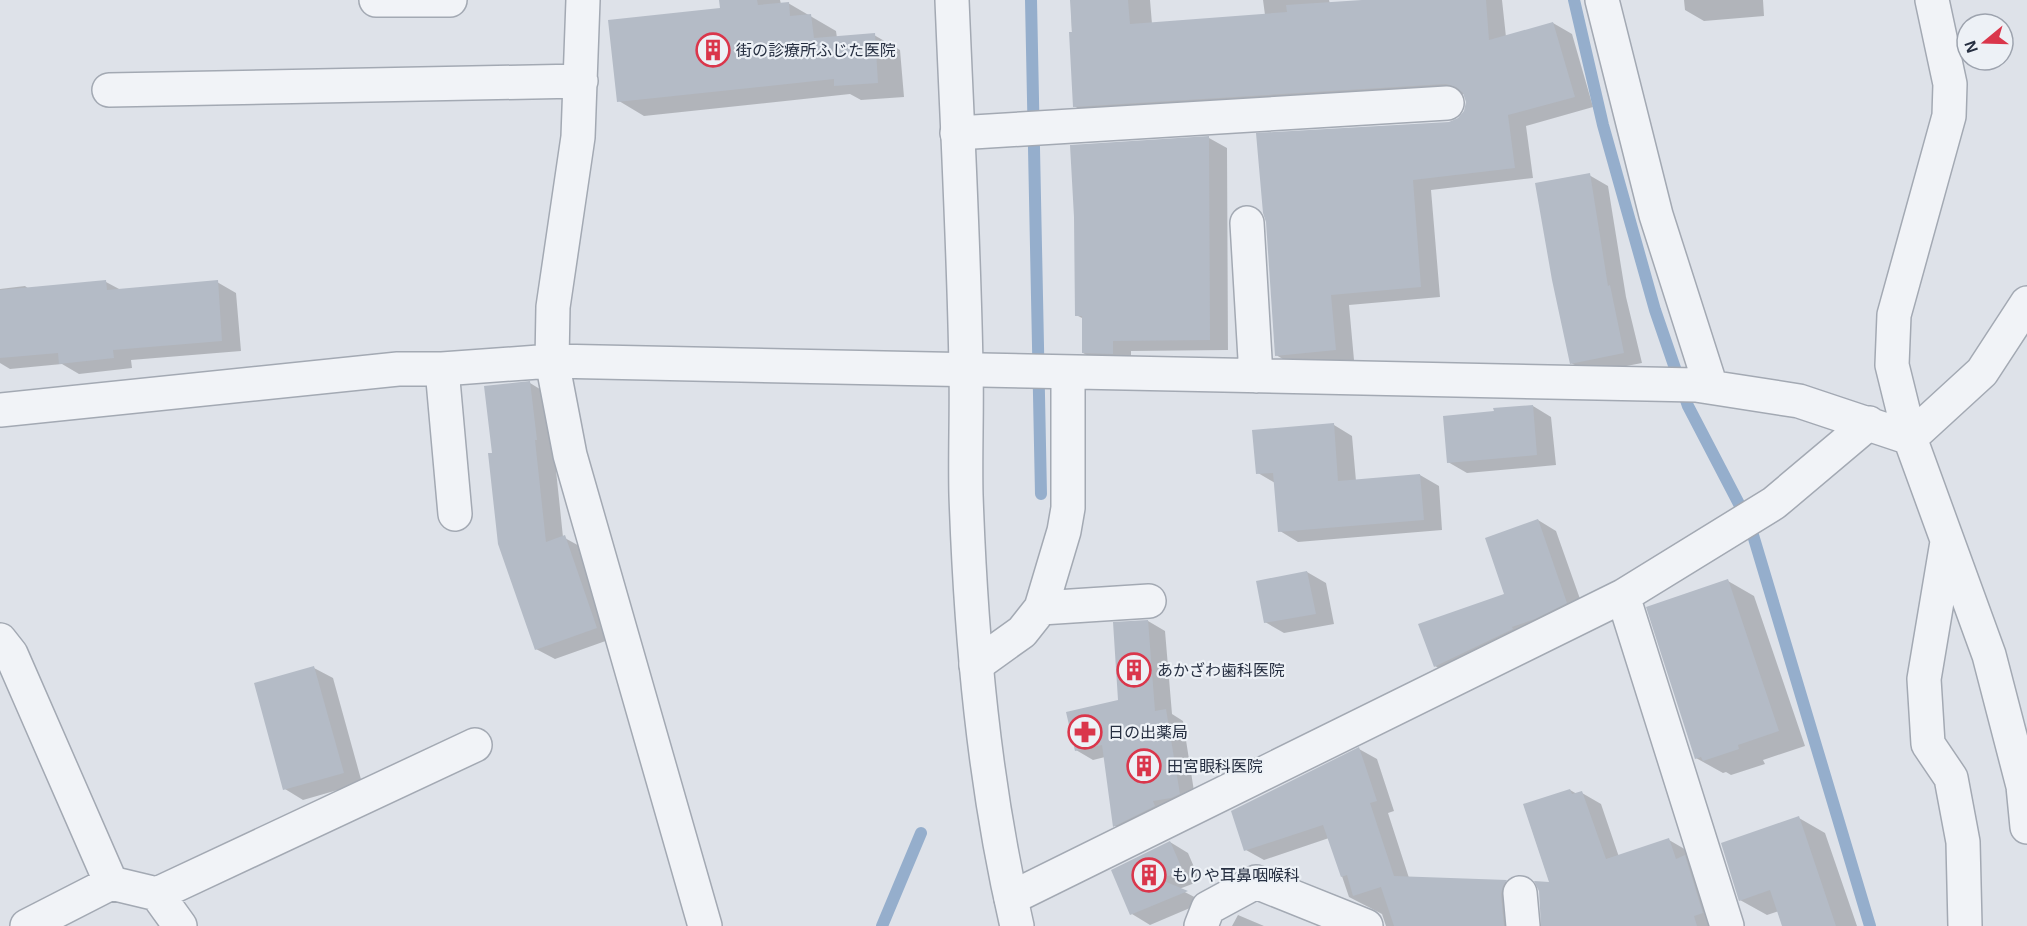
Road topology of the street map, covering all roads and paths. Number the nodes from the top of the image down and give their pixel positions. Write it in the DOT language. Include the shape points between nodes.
graph roads {
  1 [pos="376,0"];
  2 [pos="450,0"];
  3 [pos="583,0"];
  4 [pos="952,0"];
  5 [pos="1602,0"];
  6 [pos="1932,0"];
  7 [pos="581,81"];
  8 [pos="109,90"];
  9 [pos="1447,103"];
  10 [pos="957,133"];
  11 [pos="1247,223"];
  12 [pos="2027,303"];
  13 [pos="552,361"];
  14 [pos="441,369"];
  15 [pos="966,370"];
  16 [pos="1050,372"];
  17 [pos="1256,376"];
  18 [pos="1703,386"];
  19 [pos="0,410"];
  20 [pos="1869,423"];
  21 [pos="1910,438"];
  22 [pos="455,514"];
  23 [pos="1947,540"];
  24 [pos="1623,596"];
  25 [pos="1149,601"];
  26 [pos="1041,608"];
  27 [pos="0,640"];
  28 [pos="976,665"];
  29 [pos="475,745"];
  30 [pos="2027,827"];
  31 [pos="111,883"];
  32 [pos="1520,893"];
  33 [pos="157,894"];
  34 [pos="1012,918"];
  35 [pos="27,926"];
  36 [pos="180,926"];
  37 [pos="705,926"];
  38 [pos="1201,926"];
  39 [pos="1366,926"];
  40 [pos="1522,926"];
  41 [pos="1727,926"];
  42 [pos="1965,926"];
  1 -- 2 [label="street"];
  3 -- 7 [label="street"];
  4 -- 10 [label="street"];
  5 -- 18 [label="street"];
  6 -- 21 [label="street" via="1950,84 1949,116 1894,315 1892,365"];
  7 -- 8 [label="street"];
  7 -- 13 [label="street" via="578,137 553,307"];
  9 -- 10 [label="street"];
  10 -- 15 [label="street"];
  11 -- 17 [label="street"];
  12 -- 21 [label="street" via="1982,372"];
  13 -- 14 [label="street"];
  13 -- 15 [label="street"];
  13 -- 37 [label="street" via="570,455"];
  14 -- 19 [label="street" via="398,369"];
  14 -- 22 [label="street"];
  15 -- 16 [label="street"];
  15 -- 28 [label="street" via="966,492"];
  16 -- 17 [label="street"];
  16 -- 26 [label="street" via="1068,508"];
  17 -- 18 [label="street"];
  18 -- 20 [label="street" via="1799,401"];
  20 -- 21 [label="street"];
  20 -- 24 [label="street" via="1774,503"];
  21 -- 23 [label="street"];
  23 -- 30 [label="street" via="1989,655 2023,786"];
  23 -- 42 [label="street" via="1924,679 1928,744 1951,778 1963,842"];
  24 -- 34 [label="street"];
  24 -- 41 [label="street"];
  25 -- 26 [label="street"];
  26 -- 28 [label="street" via="1022,632"];
  27 -- 31 [label="street" via="10,654"];
  28 -- 34 [label="street"];
  29 -- 33 [label="street"];
  31 -- 33 [label="street"];
  31 -- 35 [label="street"];
  32 -- 40 [label="street"];
  33 -- 36 [label="street"];
  38 -- 39 [label="street" via="1208,908 1256,882"];
}
